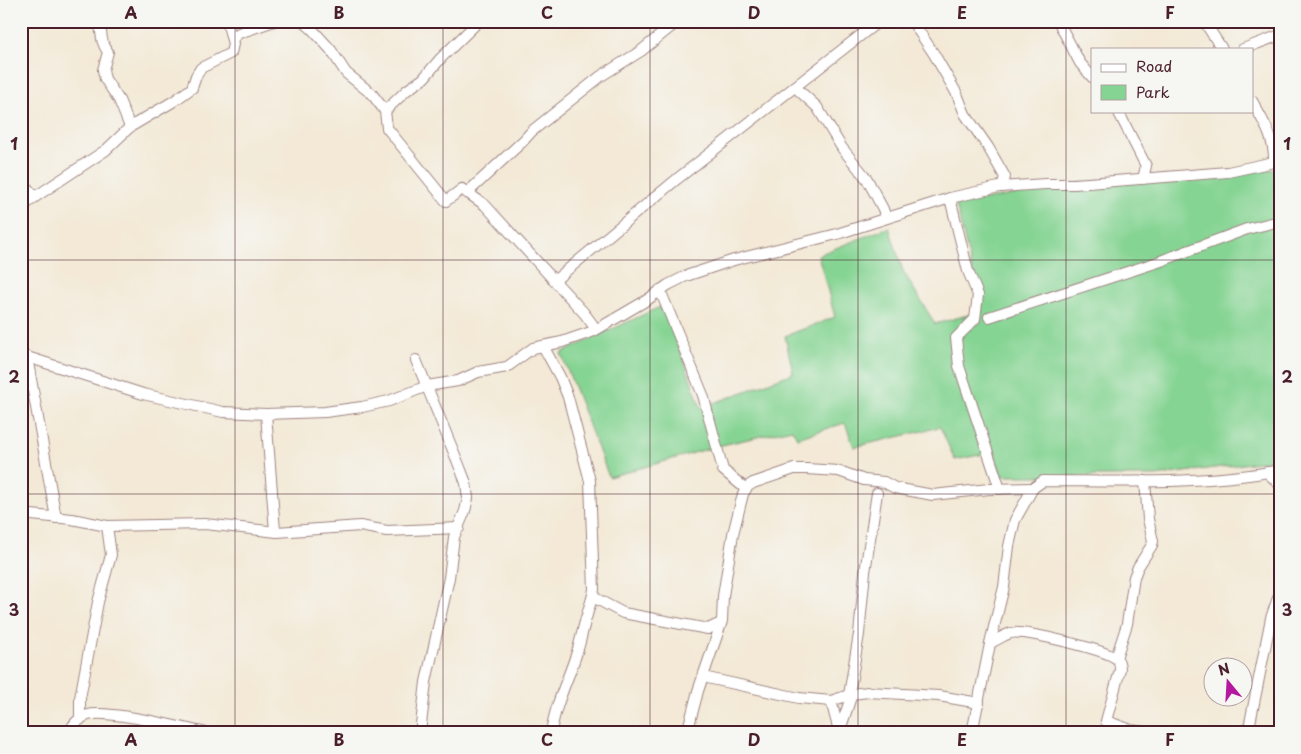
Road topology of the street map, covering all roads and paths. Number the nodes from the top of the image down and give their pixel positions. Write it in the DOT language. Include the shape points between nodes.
graph roads {
  1 [pos="99,21"];
  2 [pos="274,21"];
  3 [pos="303,21"];
  4 [pos="479,21"];
  5 [pos="678,21"];
  6 [pos="879,21"];
  7 [pos="912,21"];
  8 [pos="1058,21"];
  9 [pos="1204,21"];
  10 [pos="232,31"];
  11 [pos="1280,35"];
  12 [pos="1221,48"];
  13 [pos="1246,48"];
  14 [pos="1091,76"];
  15 [pos="795,87"];
  16 [pos="1254,104"];
  17 [pos="385,111"];
  18 [pos="1119,112"];
  19 [pos="130,127"];
  20 [pos="1277,162"];
  21 [pos="1144,179"];
  22 [pos="21,181"];
  23 [pos="1002,187"];
  24 [pos="467,193"];
  25 [pos="35,197"];
  26 [pos="950,198"];
  27 [pos="21,208"];
  28 [pos="886,218"];
  29 [pos="1280,221"];
  30 [pos="554,281"];
  31 [pos="660,290"];
  32 [pos="989,317"];
  33 [pos="596,329"];
  34 [pos="543,346"];
  35 [pos="24,356"];
  36 [pos="416,360"];
  37 [pos="427,386"];
  38 [pos="266,414"];
  39 [pos="1280,470"];
  40 [pos="1267,472"];
  41 [pos="864,480"];
  42 [pos="1145,481"];
  43 [pos="1280,485"];
  44 [pos="891,486"];
  45 [pos="1036,486"];
  46 [pos="746,489"];
  47 [pos="1000,489"];
  48 [pos="877,493"];
  49 [pos="21,514"];
  50 [pos="56,518"];
  51 [pos="107,526"];
  52 [pos="459,528"];
  53 [pos="275,531"];
  54 [pos="1279,595"];
  55 [pos="593,597"];
  56 [pos="996,618"];
  57 [pos="721,623"];
  58 [pos="708,630"];
  59 [pos="1013,633"];
  60 [pos="714,642"];
  61 [pos="990,643"];
  62 [pos="1116,658"];
  63 [pos="703,677"];
  64 [pos="851,695"];
  65 [pos="831,702"];
  66 [pos="979,703"];
  67 [pos="80,720"];
  68 [pos="1109,728"];
  69 [pos="839,732"];
  70 [pos="69,733"];
  71 [pos="207,733"];
  72 [pos="420,733"];
  73 [pos="551,733"];
  74 [pos="687,733"];
  75 [pos="972,733"];
  76 [pos="1152,733"];
  77 [pos="1248,733"];
  1 -- 19 [label="street" via="101,41 108,52 103,70 105,79 119,100"];
  2 -- 10 [label="street"];
  3 -- 17 [label="street" via="331,50 346,73 372,94"];
  4 -- 17 [label="street" via="423,79"];
  5 -- 24 [label="street" via="532,131"];
  6 -- 15 [label="street"];
  7 -- 23 [label="street" via="957,94 965,114 1000,166 1005,177"];
  8 -- 14 [label="street" via="1080,63"];
  9 -- 12 [label="street"];
  10 -- 19 [label="street" via="231,53 201,68 192,88"];
  11 -- 13 [label="street"];
  15 -- 28 [label="street" via="818,107 866,180"];
  15 -- 30 [label="street"];
  16 -- 20 [label="street" via="1266,125"];
  17 -- 24 [label="street" via="387,128 446,201 462,189"];
  18 -- 21 [label="street" via="1146,166"];
  19 -- 25 [label="street" via="106,150"];
  20 -- 21 [label="street" via="1228,172"];
  21 -- 23 [label="street"];
  22 -- 25 [label="street"];
  23 -- 26 [label="street"];
  24 -- 30 [label="street" via="485,205"];
  25 -- 27 [label="street"];
  26 -- 28 [label="street"];
  26 -- 47 [label="street" via="968,271 978,294 975,319 956,338 959,366"];
  28 -- 31 [label="street" via="734,260 686,276"];
  29 -- 32 [label="street" via="1247,229"];
  30 -- 33 [label="street"];
  31 -- 33 [label="street"];
  31 -- 46 [label="street" via="702,395 723,470"];
  33 -- 34 [label="street"];
  34 -- 37 [label="street" via="533,348 507,367"];
  34 -- 55 [label="street" via="568,397 590,481"];
  35 -- 38 [label="street" via="143,394 222,412"];
  35 -- 50 [label="street"];
  36 -- 37 [label="street"];
  37 -- 38 [label="street" via="389,401 362,407"];
  37 -- 52 [label="street" via="466,482 468,498"];
  38 -- 53 [label="street"];
  39 -- 40 [label="street"];
  40 -- 42 [label="street"];
  40 -- 43 [label="street"];
  41 -- 44 [label="street"];
  41 -- 46 [label="street" via="839,470 794,470 753,483"];
  41 -- 48 [label="street"];
  42 -- 45 [label="street" via="1051,481 1042,474"];
  42 -- 62 [label="street" via="1152,545 1134,577 1128,624"];
  44 -- 47 [label="street" via="933,495"];
  44 -- 48 [label="street"];
  45 -- 47 [label="street"];
  45 -- 56 [label="street" via="1016,520"];
  46 -- 57 [label="street" via="732,534"];
  48 -- 64 [label="street"];
  49 -- 50 [label="street"];
  50 -- 51 [label="street"];
  51 -- 53 [label="street" via="204,524"];
  51 -- 67 [label="street" via="111,555 98,602 80,698"];
  52 -- 53 [label="street" via="387,531 360,526"];
  52 -- 72 [label="street" via="454,538 449,578 426,682"];
  54 -- 77 [label="street" via="1271,618"];
  55 -- 58 [label="street" via="623,613"];
  55 -- 73 [label="street"];
  56 -- 59 [label="street"];
  56 -- 61 [label="street"];
  57 -- 58 [label="street"];
  57 -- 60 [label="street"];
  58 -- 60 [label="street"];
  59 -- 61 [label="street"];
  59 -- 62 [label="street" via="1070,642"];
  60 -- 63 [label="street"];
  61 -- 66 [label="street"];
  62 -- 68 [label="street" via="1120,670 1106,721"];
  63 -- 65 [label="street"];
  63 -- 74 [label="street"];
  64 -- 65 [label="street"];
  64 -- 66 [label="street" via="868,692 939,696"];
  64 -- 69 [label="street"];
  65 -- 69 [label="street"];
  66 -- 75 [label="street"];
  67 -- 70 [label="street" via="73,724"];
  67 -- 71 [label="street" via="88,715 112,715"];
  68 -- 76 [label="street"];
}
